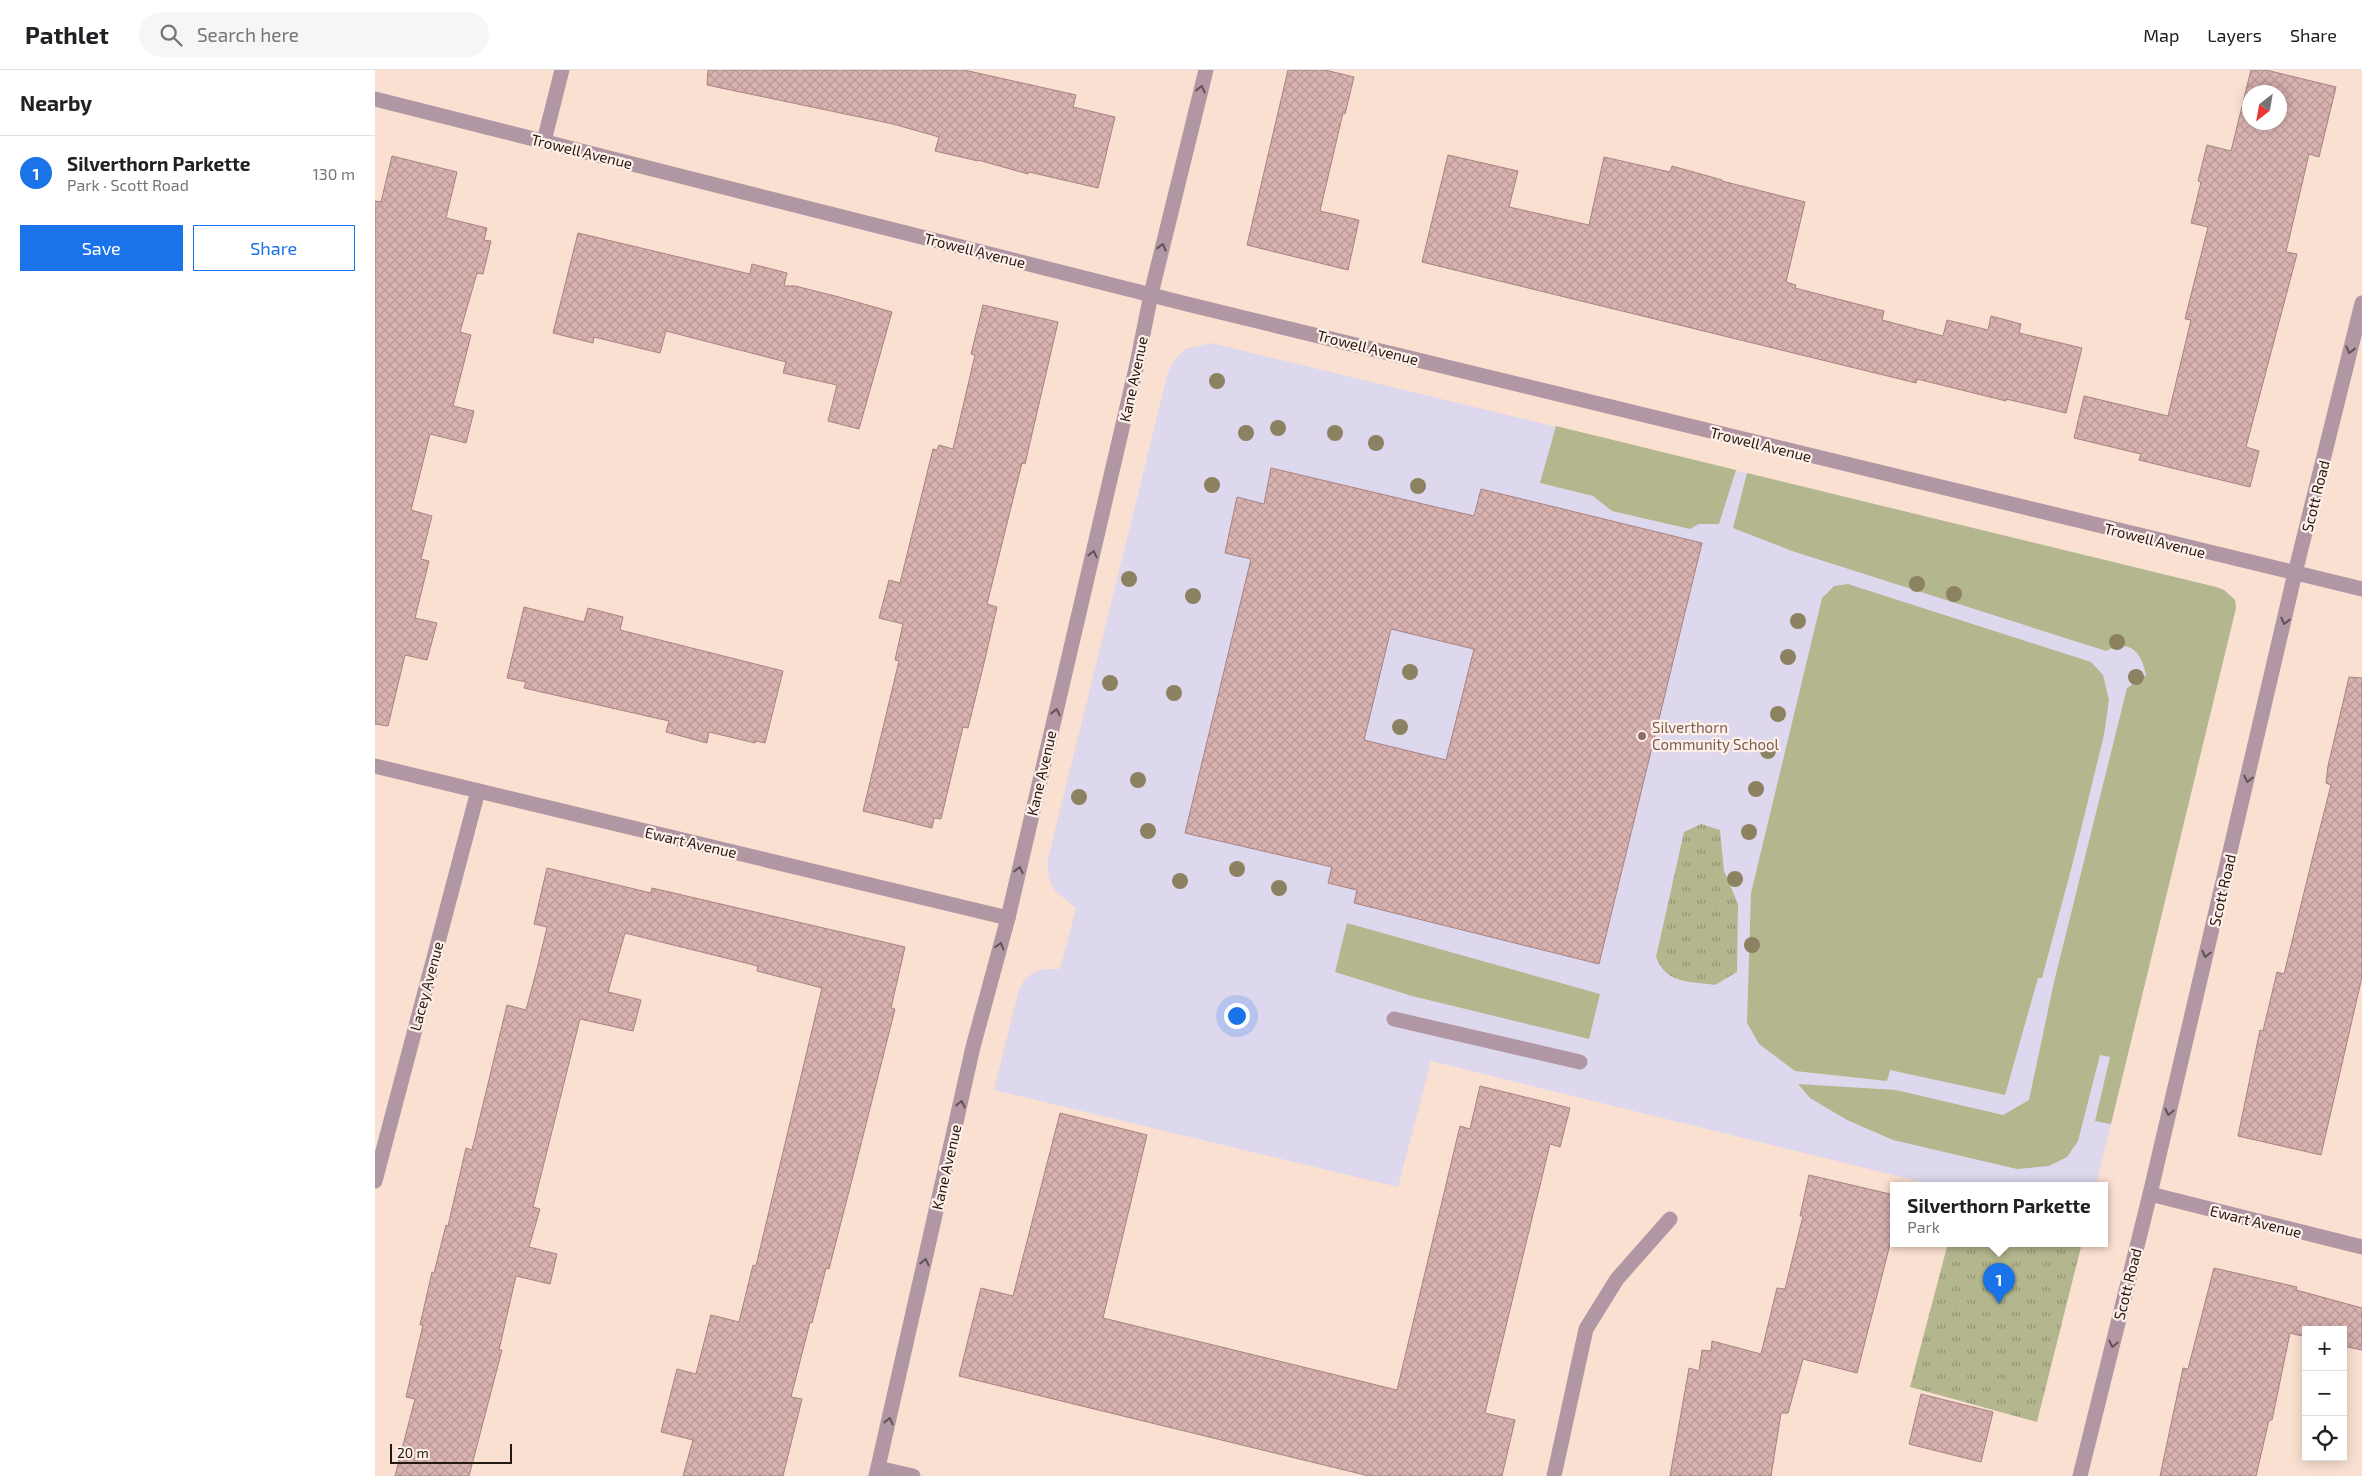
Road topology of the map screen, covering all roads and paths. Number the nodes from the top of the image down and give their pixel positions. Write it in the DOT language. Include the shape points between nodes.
graph roads {
  1 [pos="562,70"];
  2 [pos="1206,70"];
  3 [pos="375,99"];
  4 [pos="544,141"];
  5 [pos="1151,294"];
  6 [pos="2362,303"];
  7 [pos="2295,573"];
  8 [pos="2362,589"];
  9 [pos="375,766"];
  10 [pos="478,791"];
  11 [pos="1008,918"];
  12 [pos="1394,1019"];
  13 [pos="1580,1062"];
  14 [pos="375,1181"];
  15 [pos="2150,1194"];
  16 [pos="1670,1219"];
  17 [pos="2362,1247"];
  18 [pos="877,1472"];
  19 [pos="913,1476"];
  20 [pos="1554,1476"];
  21 [pos="2080,1476"];
  1 -- 4 [label="street"];
  5 -- 2 [label="street, Kane Avenue, one-way"];
  3 -- 4 [label="street, Trowell Avenue"];
  4 -- 5 [label="street, Trowell Avenue"];
  5 -- 7 [label="street, Trowell Avenue" via="1747,442"];
  11 -- 5 [label="street, Kane Avenue, one-way"];
  6 -- 7 [label="street, Scott Road, one-way"];
  7 -- 8 [label="street, Trowell Avenue"];
  7 -- 15 [label="street, Scott Road, one-way"];
  9 -- 10 [label="street, Ewart Avenue"];
  10 -- 11 [label="street, Ewart Avenue"];
  10 -- 14 [label="street, Lacey Avenue"];
  18 -- 11 [label="street, Kane Avenue, one-way" via="973,1047"];
  12 -- 13 [label="street"];
  15 -- 17 [label="street, Ewart Avenue"];
  15 -- 21 [label="street, Scott Road, one-way"];
  16 -- 20 [label="street" via="1617,1279 1586,1329"];
  18 -- 19 [label="street"];
}
